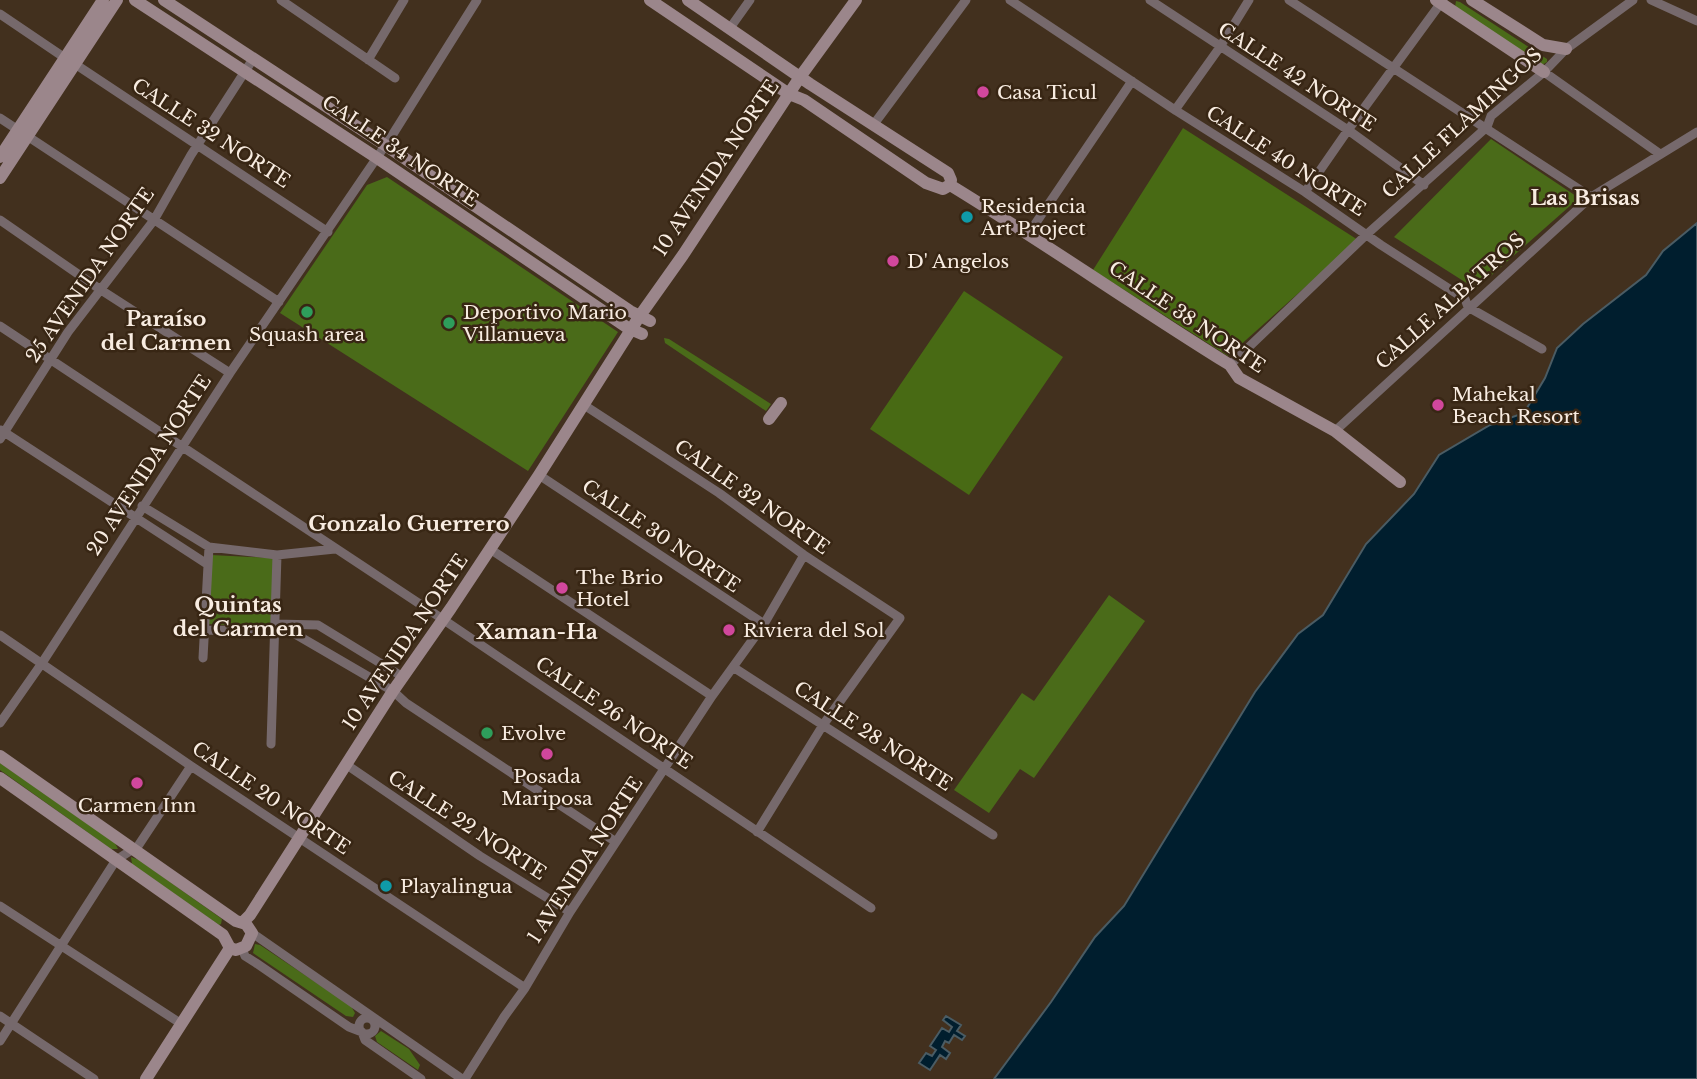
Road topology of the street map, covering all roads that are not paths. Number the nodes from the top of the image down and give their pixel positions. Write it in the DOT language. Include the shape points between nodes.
graph roads {
  1 [pos="103,0"];
  2 [pos="117,0"];
  3 [pos="135,0"];
  4 [pos="164,0"];
  5 [pos="281,0"];
  6 [pos="404,0"];
  7 [pos="477,0"];
  8 [pos="688,0"];
  9 [pos="750,0"];
  10 [pos="856,0"];
  11 [pos="965,0"];
  12 [pos="1010,0"];
  13 [pos="1150,0"];
  14 [pos="1249,0"];
  15 [pos="1289,0"];
  16 [pos="1472,0"];
  17 [pos="1633,0"];
  18 [pos="1651,0"];
  19 [pos="1440,1"];
  20 [pos="657,2"];
  21 [pos="0,14"];
  22 [pos="1697,22"];
  23 [pos="730,28"];
  24 [pos="1220,47"];
  25 [pos="1566,48"];
  26 [pos="253,59"];
  27 [pos="368,60"];
  28 [pos="70,61"];
  29 [pos="1394,69"];
  30 [pos="246,72"];
  31 [pos="1544,72"];
  32 [pos="395,78"];
  33 [pos="800,78"];
  34 [pos="1132,81"];
  35 [pos="789,94"];
  36 [pos="1175,110"];
  37 [pos="0,118"];
  38 [pos="874,124"];
  39 [pos="1487,127"];
  40 [pos="1348,130"];
  41 [pos="1697,132"];
  42 [pos="22,133"];
  43 [pos="198,145"];
  44 [pos="385,145"];
  45 [pos="1660,155"];
  46 [pos="0,157"];
  47 [pos="377,158"];
  48 [pos="0,178"];
  49 [pos="950,185"];
  50 [pos="1424,185"];
  51 [pos="1305,192"];
  52 [pos="1591,197"];
  53 [pos="0,220"];
  54 [pos="154,220"];
  55 [pos="328,232"];
  56 [pos="1029,233"];
  57 [pos="502,234"];
  58 [pos="1366,235"];
  59 [pos="101,290"];
  60 [pos="279,302"];
  61 [pos="1468,307"];
  62 [pos="644,319"];
  63 [pos="0,326"];
  64 [pos="636,332"];
  65 [pos="1542,349"];
  66 [pos="50,360"];
  67 [pos="1230,365"];
  68 [pos="230,373"];
  69 [pos="781,403"];
  70 [pos="584,405"];
  71 [pos="769,419"];
  72 [pos="1335,431"];
  73 [pos="2,434"];
  74 [pos="182,446"];
  75 [pos="539,475"];
  76 [pos="1400,482"];
  77 [pos="142,506"];
  78 [pos="134,518"];
  79 [pos="209,547"];
  80 [pos="335,549"];
  81 [pos="490,549"];
  82 [pos="277,555"];
  83 [pos="804,555"];
  84 [pos="207,564"];
  85 [pos="443,620"];
  86 [pos="764,624"];
  87 [pos="276,627"];
  88 [pos="204,631"];
  89 [pos="0,635"];
  90 [pos="203,657"];
  91 [pos="42,663"];
  92 [pos="733,667"];
  93 [pos="403,677"];
  94 [pos="393,691"];
  95 [pos="712,696"];
  96 [pos="0,723"];
  97 [pos="823,725"];
  98 [pos="271,744"];
  99 [pos="0,756"];
  100 [pos="347,765"];
  101 [pos="191,766"];
  102 [pos="666,768"];
  103 [pos="0,778"];
  104 [pos="757,832"];
  105 [pos="993,835"];
  106 [pos="305,842"];
  107 [pos="616,842"];
  108 [pos="133,849"];
  109 [pos="116,860"];
  110 [pos="0,906"];
  111 [pos="871,908"];
  112 [pos="569,912"];
  113 [pos="243,922"];
  114 [pos="252,933"];
  115 [pos="61,946"];
  116 [pos="236,949"];
  117 [pos="525,988"];
  118 [pos="0,1016"];
  119 [pos="373,1019"];
  120 [pos="11,1023"];
  121 [pos="180,1023"];
  122 [pos="362,1032"];
  123 [pos="0,1041"];
  124 [pos="94,1079"];
  125 [pos="146,1079"];
  126 [pos="421,1079"];
  127 [pos="464,1079"];
  1 -- 28 [label="main road"];
  2 -- 28 [label="main road"];
  3 -- 30 [label="main road, CALLE 34 NORTE"];
  4 -- 26 [label="main road, CALLE 34 NORTE"];
  5 -- 27 [label="street"];
  6 -- 27 [label="street"];
  7 -- 44 [label="street"];
  8 -- 23 [label="main road, CALLE 38 NORTE"];
  9 -- 23 [label="street"];
  10 -- 33 [label="main road, 10 AVENIDA NORTE"];
  11 -- 38 [label="street"];
  12 -- 34 [label="street, CALLE 40 NORTE"];
  13 -- 24 [label="street, CALLE 42 NORTE"];
  14 -- 24 [label="street"];
  15 -- 29 [label="street"];
  16 -- 25 [label="main road" via="1543,45"];
  17 -- 25 [label="street, CALLE FLAMINGOS"];
  18 -- 22 [label="street"];
  19 -- 29 [label="street"];
  19 -- 31 [label="main road"];
  20 -- 35 [label="main road, CALLE 38 NORTE"];
  21 -- 28 [label="street, CALLE 32 NORTE"];
  23 -- 33 [label="main road, CALLE 38 NORTE"];
  24 -- 36 [label="street"];
  24 -- 40 [label="street, CALLE 42 NORTE"];
  25 -- 31 [label="street, CALLE FLAMINGOS"];
  26 -- 30 [label="street, 25 AVENIDA NORTE"];
  26 -- 44 [label="main road, CALLE 34 NORTE"];
  27 -- 32 [label="street"];
  28 -- 42 [label="main road"];
  28 -- 43 [label="street, CALLE 32 NORTE"];
  29 -- 39 [label="street"];
  29 -- 40 [label="street"];
  30 -- 43 [label="street, 25 AVENIDA NORTE"];
  30 -- 47 [label="main road, CALLE 34 NORTE"];
  31 -- 39 [label="street, CALLE FLAMINGOS" via="1491,116"];
  31 -- 45 [label="street"];
  33 -- 35 [label="main road, 10 AVENIDA NORTE"];
  33 -- 38 [label="main road, CALLE 38 NORTE"];
  34 -- 36 [label="street, CALLE 40 NORTE"];
  34 -- 56 [label="street"];
  35 -- 49 [label="main road, CALLE 38 NORTE" via="926,183 943,189"];
  35 -- 62 [label="main road, 10 AVENIDA NORTE"];
  36 -- 51 [label="street, CALLE 40 NORTE"];
  37 -- 42 [label="street"];
  38 -- 49 [label="main road, CALLE 38 NORTE" via="948,173"];
  39 -- 50 [label="street, CALLE FLAMINGOS"];
  39 -- 52 [label="street"];
  40 -- 50 [label="street, CALLE 42 NORTE"];
  40 -- 51 [label="street"];
  41 -- 45 [label="street, CALLE ALBATROS"];
  42 -- 46 [label="main road"];
  42 -- 48 [label="main road"];
  42 -- 54 [label="street"];
  43 -- 54 [label="street, 25 AVENIDA NORTE"];
  43 -- 55 [label="street, CALLE 32 NORTE"];
  44 -- 47 [label="street, 20 AVENIDA NORTE"];
  44 -- 57 [label="main road, CALLE 34 NORTE"];
  45 -- 52 [label="street, CALLE ALBATROS"];
  47 -- 55 [label="street, 20 AVENIDA NORTE"];
  47 -- 57 [label="main road, CALLE 34 NORTE"];
  49 -- 56 [label="main road, CALLE 38 NORTE"];
  50 -- 58 [label="street, CALLE FLAMINGOS"];
  51 -- 58 [label="street, CALLE 40 NORTE"];
  52 -- 61 [label="street, CALLE ALBATROS"];
  53 -- 59 [label="street"];
  54 -- 59 [label="street, 25 AVENIDA NORTE"];
  54 -- 60 [label="street"];
  55 -- 60 [label="street, 20 AVENIDA NORTE"];
  56 -- 67 [label="main road, CALLE 38 NORTE"];
  57 -- 62 [label="main road, CALLE 34 NORTE"];
  57 -- 64 [label="main road, CALLE 34 NORTE"];
  58 -- 61 [label="street, CALLE 40 NORTE" via="1465,299"];
  58 -- 67 [label="street, CALLE FLAMINGOS"];
  59 -- 66 [label="street, 25 AVENIDA NORTE"];
  59 -- 68 [label="street"];
  60 -- 68 [label="street, 20 AVENIDA NORTE"];
  61 -- 65 [label="street, CALLE 40 NORTE"];
  61 -- 72 [label="street, CALLE ALBATROS"];
  62 -- 64 [label="main road, 10 AVENIDA NORTE"];
  63 -- 66 [label="street, CALLE 26 NORTE"];
  64 -- 70 [label="main road, 10 AVENIDA NORTE"];
  66 -- 73 [label="street, 25 AVENIDA NORTE"];
  66 -- 74 [label="street, CALLE 26 NORTE"];
  67 -- 72 [label="main road, CALLE 38 NORTE" via="1239,378"];
  68 -- 74 [label="street, 20 AVENIDA NORTE"];
  69 -- 71 [label="main road"];
  70 -- 75 [label="main road, 10 AVENIDA NORTE"];
  70 -- 83 [label="street, CALLE 32 NORTE"];
  72 -- 76 [label="main road, CALLE 38 NORTE"];
  73 -- 78 [label="street"];
  74 -- 77 [label="street, 20 AVENIDA NORTE"];
  74 -- 80 [label="street, CALLE 26 NORTE"];
  75 -- 81 [label="main road, 10 AVENIDA NORTE"];
  75 -- 86 [label="street, CALLE 30 NORTE"];
  77 -- 78 [label="street, 20 AVENIDA NORTE"];
  77 -- 79 [label="street"];
  78 -- 84 [label="street"];
  78 -- 91 [label="street, 20 AVENIDA NORTE"];
  79 -- 82 [label="street"];
  79 -- 84 [label="street"];
  80 -- 82 [label="street"];
  80 -- 85 [label="street, CALLE 26 NORTE"];
  81 -- 85 [label="main road, 10 AVENIDA NORTE"];
  81 -- 95 [label="street"];
  82 -- 87 [label="street"];
  83 -- 86 [label="street, 1 AVENIDA NORTE"];
  83 -- 97 [label="street, CALLE 32 NORTE" via="900,618"];
  84 -- 88 [label="street"];
  85 -- 93 [label="main road, 10 AVENIDA NORTE"];
  85 -- 102 [label="street, CALLE 26 NORTE"];
  86 -- 92 [label="street, 1 AVENIDA NORTE"];
  87 -- 88 [label="street"];
  87 -- 93 [label="street" via="318,625"];
  87 -- 94 [label="street"];
  87 -- 98 [label="street"];
  88 -- 90 [label="street"];
  89 -- 91 [label="street, CALLE 20 NORTE"];
  91 -- 96 [label="street, 20 AVENIDA NORTE"];
  91 -- 101 [label="street, CALLE 20 NORTE"];
  92 -- 95 [label="street, 1 AVENIDA NORTE"];
  92 -- 97 [label="street, CALLE 28 NORTE"];
  93 -- 94 [label="main road, 10 AVENIDA NORTE"];
  94 -- 100 [label="main road, 10 AVENIDA NORTE"];
  94 -- 107 [label="street"];
  95 -- 102 [label="street, 1 AVENIDA NORTE"];
  97 -- 104 [label="street"];
  97 -- 105 [label="street, CALLE 28 NORTE"];
  99 -- 108 [label="main road"];
  100 -- 106 [label="main road, 10 AVENIDA NORTE"];
  100 -- 112 [label="street, CALLE 22 NORTE"];
  101 -- 106 [label="street, CALLE 20 NORTE"];
  101 -- 108 [label="street"];
  102 -- 104 [label="street, CALLE 26 NORTE"];
  102 -- 107 [label="street, 1 AVENIDA NORTE"];
  103 -- 109 [label="main road"];
  104 -- 111 [label="street, CALLE 26 NORTE"];
  106 -- 113 [label="main road, 10 AVENIDA NORTE"];
  106 -- 117 [label="street, CALLE 20 NORTE"];
  107 -- 112 [label="street, 1 AVENIDA NORTE"];
  108 -- 109 [label="street"];
  108 -- 113 [label="main road"];
  109 -- 115 [label="street"];
  109 -- 116 [label="main road" via="223,935"];
  110 -- 115 [label="street"];
  112 -- 117 [label="street, 1 AVENIDA NORTE"];
  113 -- 114 [label="main road"];
  114 -- 116 [label="main road" via="246,946"];
  114 -- 119 [label="street"];
  115 -- 120 [label="street"];
  115 -- 121 [label="street"];
  116 -- 121 [label="main road"];
  116 -- 122 [label="street"];
  117 -- 127 [label="street, 1 AVENIDA NORTE"];
  118 -- 120 [label="street"];
  119 -- 122 [label="street" via="361,1020"];
  119 -- 127 [label="street"];
  120 -- 123 [label="street"];
  120 -- 124 [label="street"];
  121 -- 125 [label="main road"];
  122 -- 126 [label="street" via="365,1040"];
}
